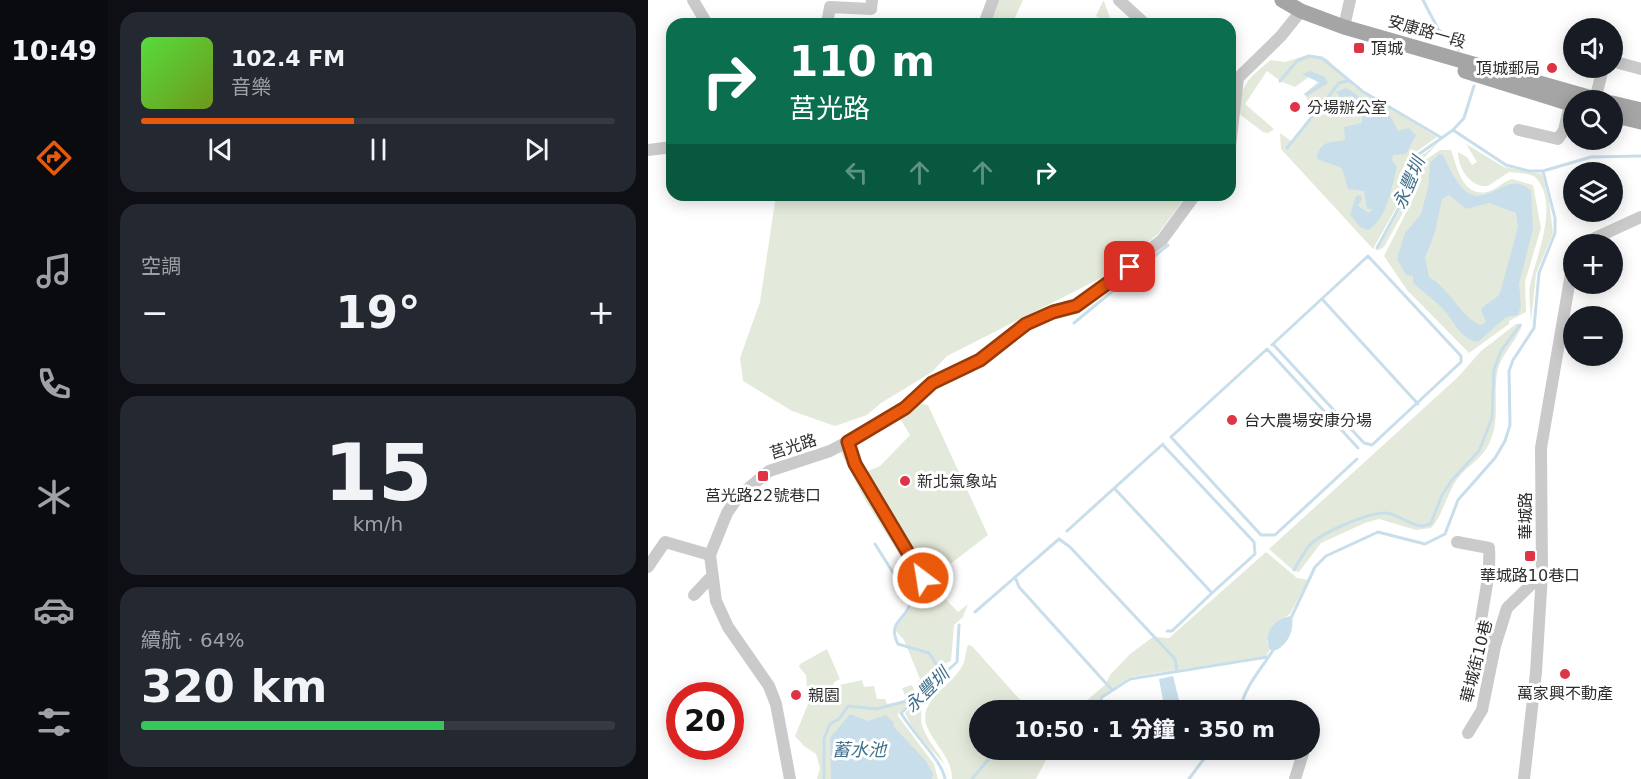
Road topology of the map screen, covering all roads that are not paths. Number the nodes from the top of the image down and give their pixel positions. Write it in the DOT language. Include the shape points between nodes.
graph roads {
  1 [pos="693,0"];
  2 [pos="872,0"];
  3 [pos="993,0"];
  4 [pos="1119,0"];
  5 [pos="1268,0"];
  6 [pos="1282,0"];
  7 [pos="1350,0"];
  8 [pos="1299,14"];
  9 [pos="704,18"];
  10 [pos="828,18"];
  11 [pos="986,18"];
  12 [pos="1138,18"];
  13 [pos="1344,27"];
  14 [pos="1623,65"];
  15 [pos="1641,69"];
  16 [pos="1563,90"];
  17 [pos="1236,95"];
  18 [pos="1563,101"];
  19 [pos="1623,106"];
  20 [pos="1641,110"];
  21 [pos="1623,118"];
  22 [pos="1641,122"];
  23 [pos="1519,130"];
  24 [pos="1563,132"];
  25 [pos="666,148"];
  26 [pos="648,150"];
  27 [pos="1191,201"];
  28 [pos="1641,217"];
  29 [pos="1604,234"];
  30 [pos="1567,294"];
  31 [pos="848,442"];
  32 [pos="1457,542"];
  33 [pos="710,555"];
  34 [pos="648,567"];
  35 [pos="1542,574"];
  36 [pos="711,577"];
  37 [pos="923,578"];
  38 [pos="694,595"];
  39 [pos="1495,646"];
  40 [pos="1468,733"];
  41 [pos="1301,760"];
  42 [pos="790,779"];
  43 [pos="1294,779"];
  44 [pos="1524,779"];
  1 -- 9 [label="street"];
  2 -- 10 [label="street" via="871,9 830,7"];
  3 -- 11 [label="street"];
  4 -- 12 [label="street"];
  5 -- 8 [label="main road, 安康路一段"];
  6 -- 8 [label="main road, 安康路一段"];
  7 -- 13 [label="street"];
  8 -- 13 [label="main road, 安康路一段"];
  8 -- 17 [label="street" via="1238,78"];
  8 -- 18 [label="main road, 安康路一段" via="1353,38"];
  13 -- 16 [label="main road, 安康路一段"];
  14 -- 15 [label="street"];
  19 -- 20 [label="main road"];
  21 -- 22 [label="main road"];
  23 -- 24 [label="street" via="1558,140"];
  25 -- 26 [label="street"];
  27 -- 31 [label="street, 莒光路" via="1162,240 1076,306 1026,324 983,358 932,383 905,408"];
  28 -- 29 [label="street"];
  30 -- 35 [label="street, 華城路" via="1541,448"];
  31 -- 33 [label="street, 莒光路" via="769,471 751,484 727,513"];
  31 -- 37 [label="street" via="855,464"];
  32 -- 39 [label="street" via="1489,548 1491,569 1480,628"];
  33 -- 34 [label="street" via="665,542"];
  33 -- 36 [label="street, 莒光路"];
  35 -- 39 [label="street, 華城街10巷" via="1507,608"];
  35 -- 44 [label="street, 華城路"];
  36 -- 38 [label="street"];
  36 -- 42 [label="street, 莒光路" via="728,627 770,686"];
  39 -- 40 [label="street, 華城街10巷" via="1482,710"];
  41 -- 43 [label="street"];
}
